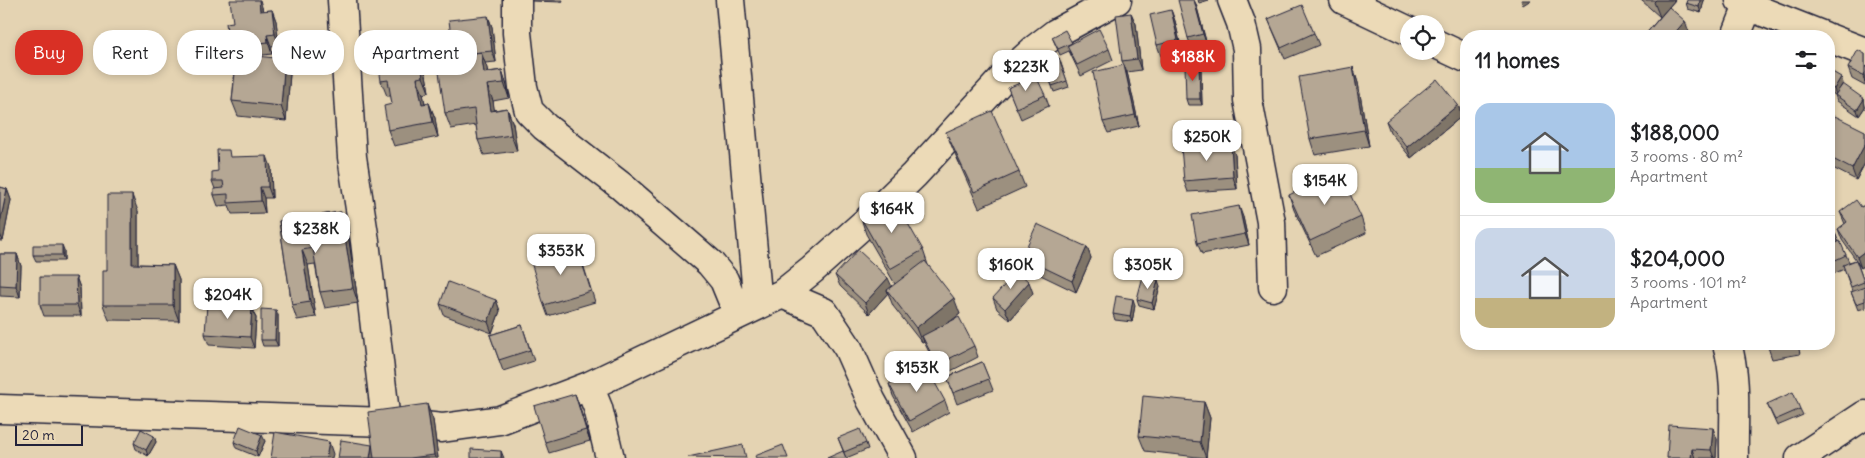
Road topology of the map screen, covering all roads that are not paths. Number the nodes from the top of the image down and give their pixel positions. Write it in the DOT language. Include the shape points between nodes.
graph roads {
  1 [pos="342,0"];
  2 [pos="517,0"];
  3 [pos="730,0"];
  4 [pos="1117,0"];
  5 [pos="1232,0"];
  6 [pos="1344,0"];
  7 [pos="1744,3"];
  8 [pos="1400,26"];
  9 [pos="1737,30"];
  10 [pos="1809,30"];
  11 [pos="1835,40"];
  12 [pos="1445,48"];
  13 [pos="1865,52"];
  14 [pos="1460,55"];
  15 [pos="1273,287"];
  16 [pos="782,294"];
  17 [pos="748,310"];
  18 [pos="1729,350"];
  19 [pos="589,386"];
  20 [pos="0,409"];
  21 [pos="1865,415"];
  22 [pos="386,422"];
  23 [pos="610,458"];
  24 [pos="904,458"];
  25 [pos="1734,458"];
  26 [pos="1800,458"];
  1 -- 22 [label="street" via="352,157"];
  2 -- 17 [label="street" via="517,33 529,111 710,263"];
  3 -- 17 [label="street"];
  4 -- 16 [label="street" via="1056,33 1034,49 868,220"];
  5 -- 15 [label="street" via="1247,49 1248,100 1271,222"];
  6 -- 8 [label="street"];
  7 -- 9 [label="street"];
  7 -- 10 [label="street"];
  11 -- 13 [label="street"];
  12 -- 14 [label="street"];
  16 -- 17 [label="street"];
  16 -- 24 [label="street" via="824,312 848,348 871,400"];
  17 -- 19 [label="street"];
  18 -- 25 [label="street" via="1734,395"];
  19 -- 22 [label="street" via="500,420 442,428"];
  19 -- 23 [label="street"];
  20 -- 22 [label="street" via="287,429"];
  21 -- 26 [label="street"];
}
